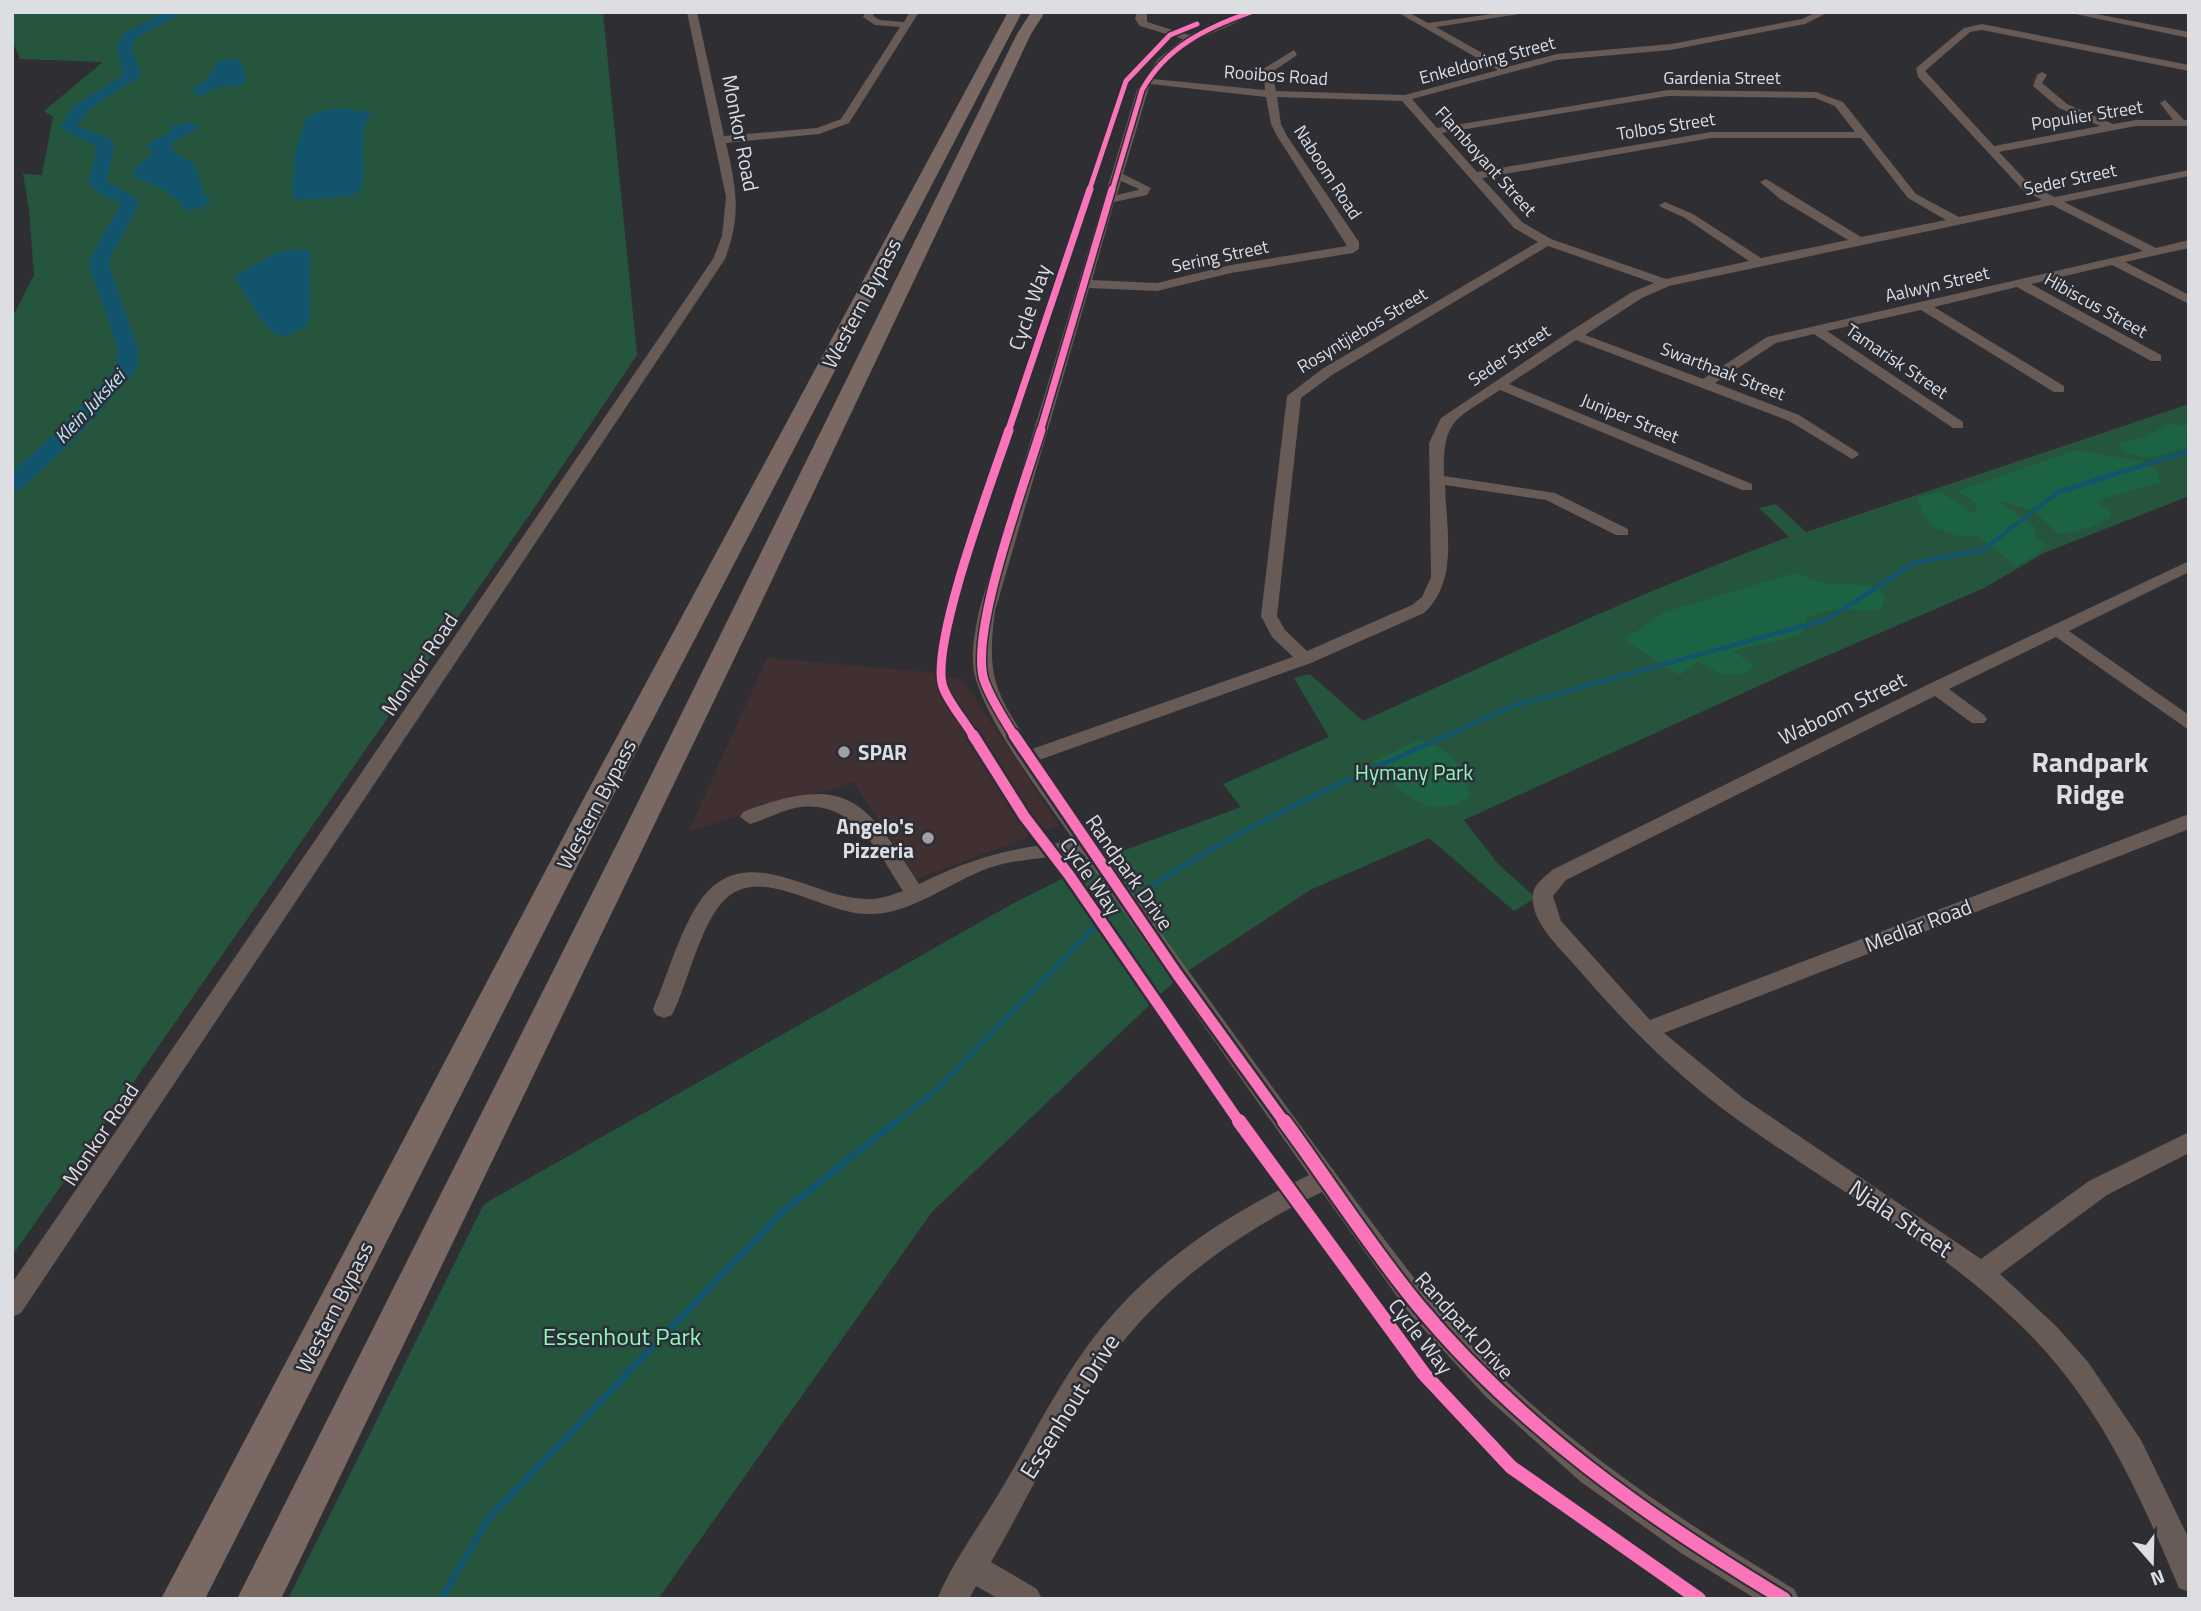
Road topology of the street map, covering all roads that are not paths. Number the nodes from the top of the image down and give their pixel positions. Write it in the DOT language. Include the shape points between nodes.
graph roads {
  1 [pos="692,12"];
  2 [pos="872,12"];
  3 [pos="915,12"];
  4 [pos="1015,12"];
  5 [pos="1038,12"];
  6 [pos="1142,12"];
  7 [pos="1251,12"];
  8 [pos="1401,12"];
  9 [pos="1528,12"];
  10 [pos="1825,12"];
  11 [pos="2070,12"];
  12 [pos="905,25"];
  13 [pos="1426,26"];
  14 [pos="2189,35"];
  15 [pos="1188,38"];
  16 [pos="1294,52"];
  17 [pos="2189,68"];
  18 [pos="1505,70"];
  19 [pos="2042,75"];
  20 [pos="1146,80"];
  21 [pos="1270,94"];
  22 [pos="1405,98"];
  23 [pos="2165,103"];
  24 [pos="2185,123"];
  25 [pos="2110,127"];
  26 [pos="1437,131"];
  27 [pos="1864,135"];
  28 [pos="721,140"];
  29 [pos="1991,150"];
  30 [pos="2189,173"];
  31 [pos="1116,175"];
  32 [pos="1475,176"];
  33 [pos="1766,182"];
  34 [pos="1108,200"];
  35 [pos="2052,202"];
  36 [pos="1665,205"];
  37 [pos="1957,221"];
  38 [pos="1353,242"];
  39 [pos="1547,242"];
  40 [pos="1860,242"];
  41 [pos="2189,244"];
  42 [pos="2154,252"];
  43 [pos="2115,261"];
  44 [pos="1759,262"];
  45 [pos="1665,283"];
  46 [pos="2019,283"];
  47 [pos="1086,284"];
  48 [pos="2189,300"];
  49 [pos="1922,305"];
  50 [pos="1815,329"];
  51 [pos="1574,335"];
  52 [pos="2156,358"];
  53 [pos="1705,384"];
  54 [pos="1499,385"];
  55 [pos="2059,389"];
  56 [pos="1958,425"];
  57 [pos="1852,455"];
  58 [pos="1437,479"];
  59 [pos="1747,486"];
  60 [pos="1622,532"];
  61 [pos="2185,571"];
  62 [pos="2056,629"];
  63 [pos="1305,659"];
  64 [pos="1935,688"];
  65 [pos="1978,719"];
  66 [pos="2189,724"];
  67 [pos="1028,757"];
  68 [pos="750,817"];
  69 [pos="2188,823"];
  70 [pos="1088,846"];
  71 [pos="915,893"];
  72 [pos="1546,914"];
  73 [pos="664,1009"];
  74 [pos="1647,1030"];
  75 [pos="2189,1142"];
  76 [pos="1326,1178"];
  77 [pos="1981,1273"];
  78 [pos="12,1305"];
  79 [pos="971,1567"];
  80 [pos="2189,1578"];
  81 [pos="182,1599"];
  82 [pos="258,1599"];
  83 [pos="953,1599"];
  84 [pos="1027,1599"];
  85 [pos="1784,1599"];
  1 -- 28 [label="street, Monkor Road"];
  2 -- 12 [label="street" via="868,17 872,22"];
  3 -- 12 [label="street"];
  4 -- 81 [label="highway, Western Bypass"];
  5 -- 82 [label="highway, Western Bypass"];
  6 -- 15 [label="street" via="1143,24"];
  7 -- 15 [label="street, Randpark Drive"];
  8 -- 13 [label="street"];
  9 -- 13 [label="street"];
  10 -- 18 [label="street, Enkeldoring Street" via="1805,22 1680,46 1567,55"];
  11 -- 14 [label="street"];
  12 -- 28 [label="street" via="876,75 839,124 818,131"];
  13 -- 18 [label="street"];
  15 -- 20 [label="street, Randpark Drive"];
  16 -- 21 [label="street, Naboom Road" via="1267,71"];
  17 -- 29 [label="street" via="1995,28 1966,30 1922,66 1920,73"];
  18 -- 22 [label="street, Enkeldoring Street"];
  19 -- 25 [label="street" via="2037,84 2051,98"];
  20 -- 21 [label="street, Rooibos Road"];
  20 -- 31 [label="street, Randpark Drive"];
  21 -- 22 [label="street, Rooibos Road"];
  21 -- 38 [label="street, Naboom Road" via="1282,136"];
  22 -- 26 [label="street, Flamboyant Street"];
  23 -- 24 [label="street"];
  24 -- 25 [label="street, Populier Street"];
  25 -- 29 [label="street, Populier Street"];
  26 -- 27 [label="street, Gardenia Street" via="1686,92 1823,96 1839,104"];
  26 -- 32 [label="street, Flamboyant Street"];
  27 -- 32 [label="street, Tolbos Street" via="1711,135"];
  27 -- 37 [label="street, Gardenia Street" via="1912,196"];
  28 -- 78 [label="street, Monkor Road" via="733,209 715,266"];
  29 -- 35 [label="street" via="2020,183"];
  30 -- 35 [label="street, Seder Street"];
  31 -- 34 [label="street, Randpark Drive"];
  31 -- 34 [label="street" via="1145,188 1133,197"];
  32 -- 39 [label="street, Flamboyant Street" via="1518,225"];
  33 -- 40 [label="street"];
  34 -- 47 [label="street, Randpark Drive"];
  35 -- 37 [label="street, Seder Street"];
  35 -- 42 [label="street"];
  36 -- 44 [label="street"];
  37 -- 40 [label="street, Seder Street"];
  38 -- 47 [label="street, Sering Street" via="1353,249 1343,253 1259,264 1157,287"];
  39 -- 45 [label="street, Flamboyant Street"];
  39 -- 63 [label="street, Rosyntjiebos Street" via="1319,376 1294,396 1269,616 1278,633"];
  40 -- 44 [label="street, Seder Street"];
  41 -- 42 [label="street, Aalwyn Street"];
  42 -- 43 [label="street, Aalwyn Street"];
  43 -- 46 [label="street, Aalwyn Street"];
  43 -- 48 [label="street"];
  44 -- 45 [label="street, Seder Street"];
  45 -- 51 [label="street, Seder Street"];
  46 -- 49 [label="street, Aalwyn Street"];
  46 -- 52 [label="street, Hibiscus Street"];
  47 -- 67 [label="street, Randpark Drive" via="998,571 981,652 984,679"];
  49 -- 50 [label="street, Aalwyn Street"];
  49 -- 55 [label="street"];
  50 -- 53 [label="street, Aalwyn Street" via="1763,343"];
  50 -- 56 [label="street, Tamarisk Street"];
  51 -- 53 [label="street, Swarthaak Street"];
  51 -- 54 [label="street, Seder Street"];
  53 -- 57 [label="street, Swarthaak Street" via="1806,424"];
  54 -- 58 [label="street, Seder Street" via="1442,427 1436,443"];
  54 -- 59 [label="street, Juniper Street"];
  58 -- 60 [label="street" via="1549,496"];
  58 -- 63 [label="street, Seder Street" via="1439,577 1429,599 1401,619"];
  61 -- 62 [label="street, Waboom Street"];
  62 -- 64 [label="street, Waboom Street"];
  62 -- 66 [label="street"];
  63 -- 67 [label="street, Seder Street"];
  64 -- 65 [label="street"];
  64 -- 72 [label="street, Waboom Street" via="1559,875 1543,891"];
  67 -- 70 [label="street, Randpark Drive"];
  68 -- 71 [label="street" via="800,800 822,798 843,804 861,815"];
  69 -- 74 [label="street, Medlar Road"];
  70 -- 71 [label="street" via="982,863"];
  70 -- 76 [label="street, Randpark Drive"];
  71 -- 73 [label="street" via="871,907 853,906 774,880 754,878 726,887 706,908"];
  72 -- 74 [label="street, Njala Street"];
  74 -- 77 [label="street, Njala Street" via="1676,1059 1750,1115"];
  75 -- 77 [label="street" via="2098,1188"];
  76 -- 79 [label="street, Essenhout Drive" via="1211,1242 1135,1309 1081,1379"];
  76 -- 85 [label="street, Randpark Drive" via="1418,1304 1528,1420 1623,1497"];
  77 -- 80 [label="street, Njala Street" via="2067,1360 2109,1415 2160,1502"];
  79 -- 83 [label="street, Essenhout Drive"];
  79 -- 84 [label="street"];
}
